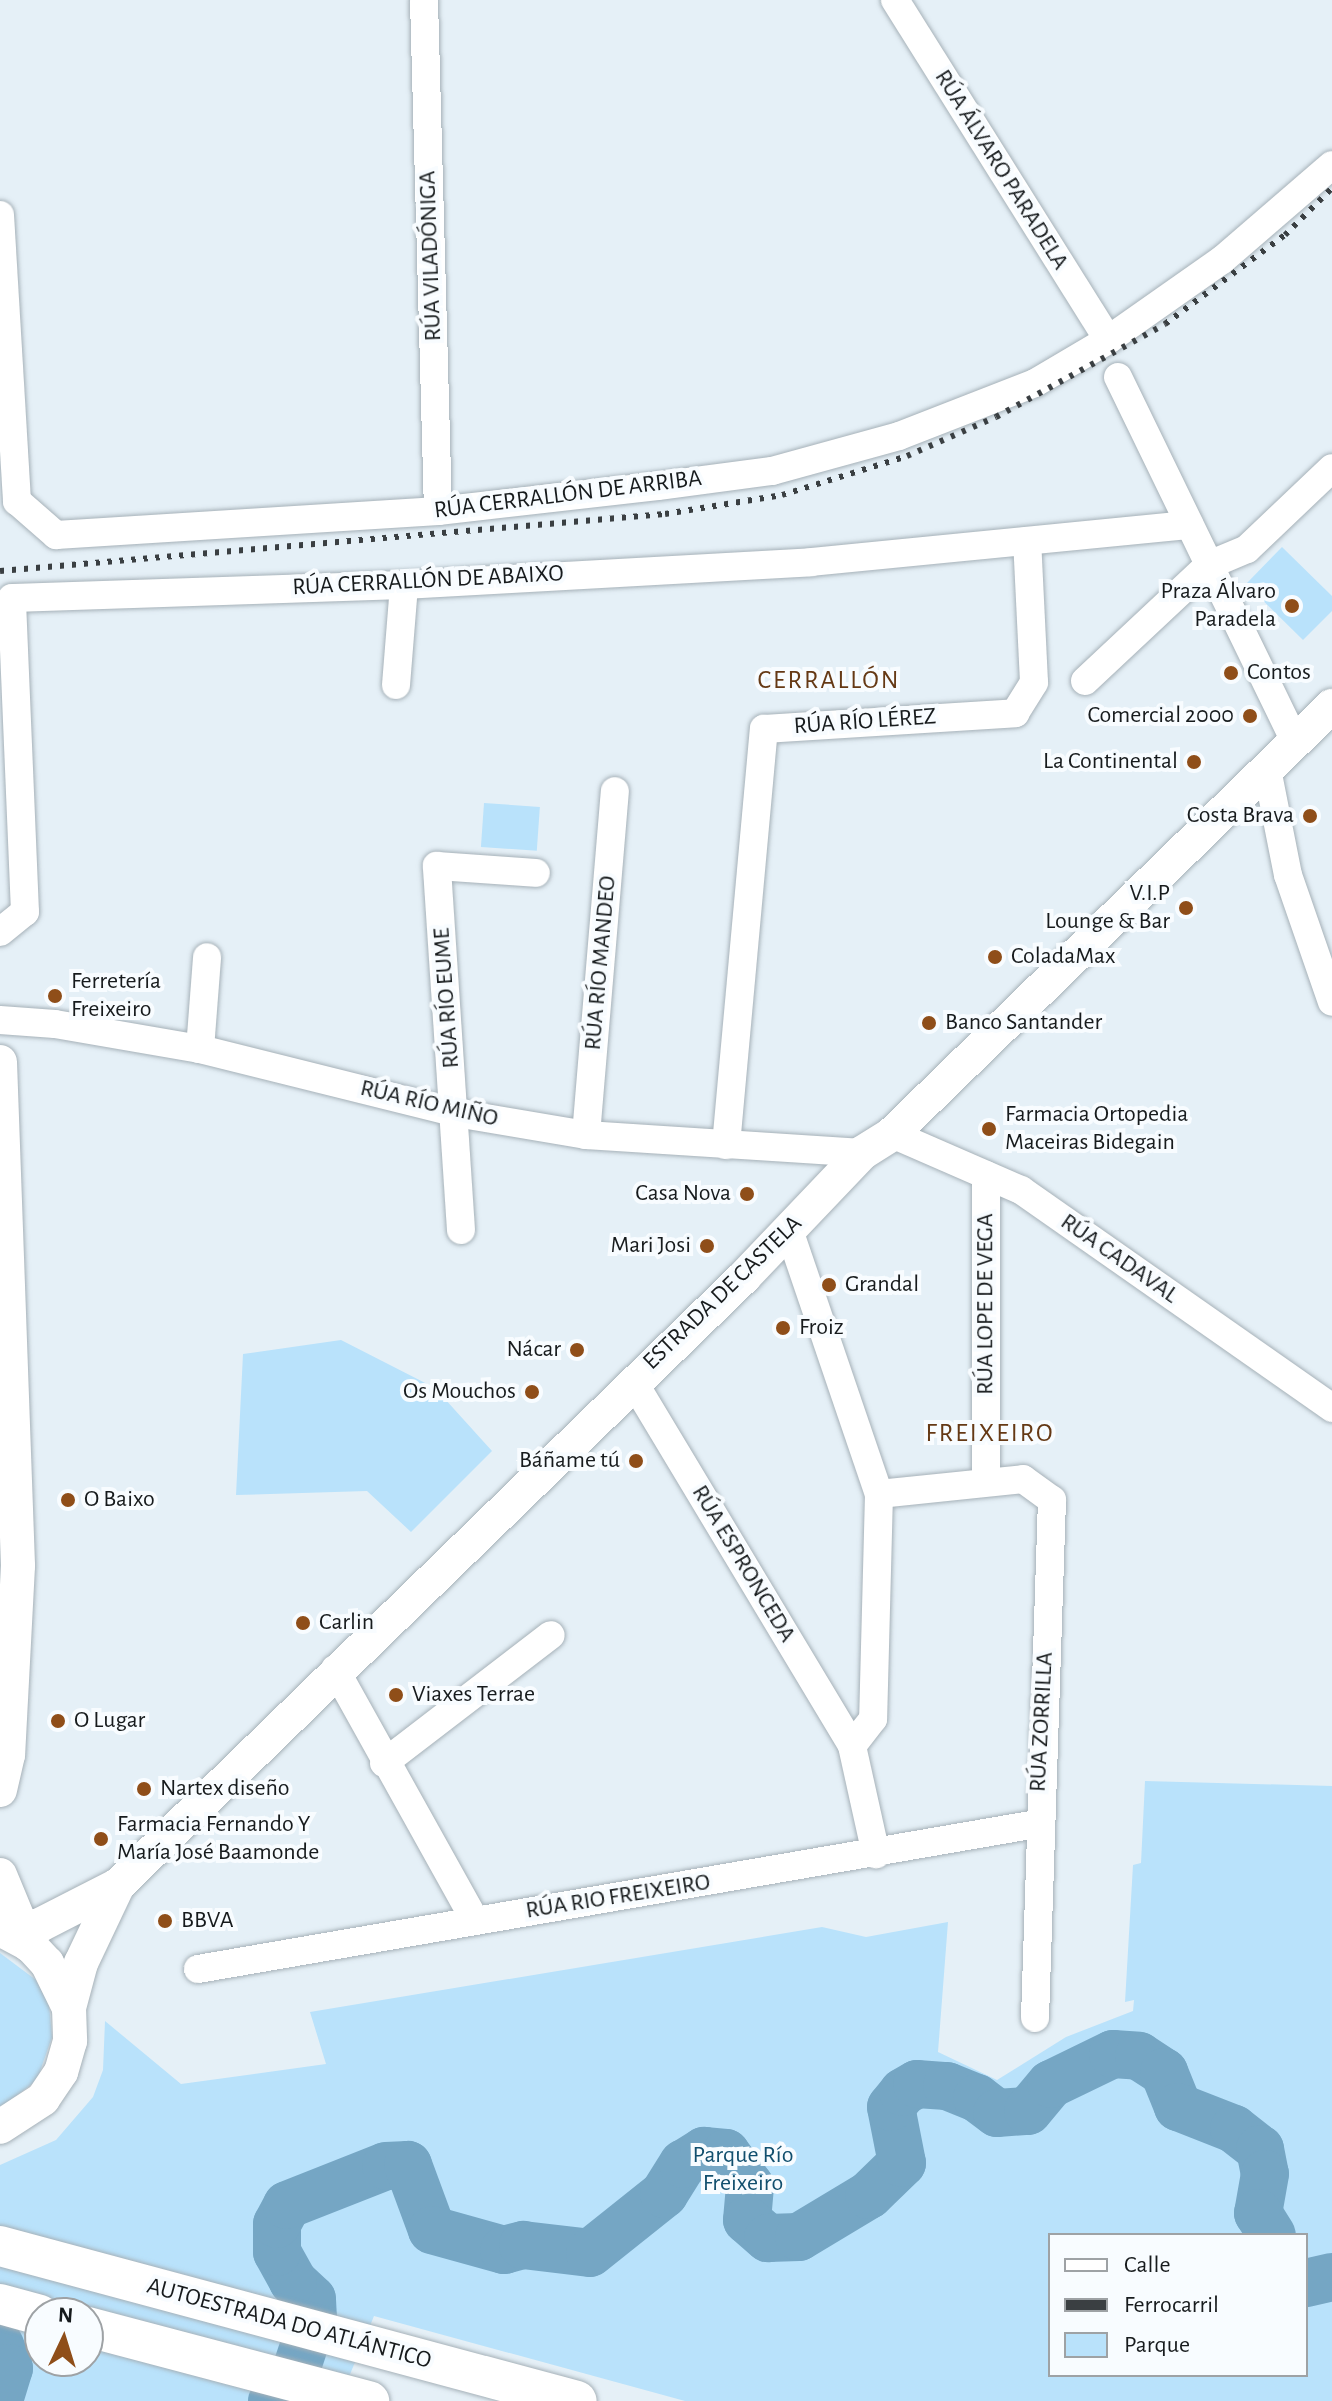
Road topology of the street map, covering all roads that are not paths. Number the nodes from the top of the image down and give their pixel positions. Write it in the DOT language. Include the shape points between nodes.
graph roads {
  1 [pos="424,0"];
  2 [pos="895,0"];
  3 [pos="1332,165"];
  4 [pos="0,215"];
  5 [pos="1108,340"];
  6 [pos="1118,377"];
  7 [pos="1332,468"];
  8 [pos="438,511"];
  9 [pos="1189,525"];
  10 [pos="1027,541"];
  11 [pos="1209,565"];
  12 [pos="404,585"];
  13 [pos="1085,681"];
  14 [pos="396,685"];
  15 [pos="1332,706"];
  16 [pos="1295,742"];
  17 [pos="1267,769"];
  18 [pos="615,791"];
  19 [pos="536,873"];
  20 [pos="0,932"];
  21 [pos="207,957"];
  22 [pos="1332,1002"];
  23 [pos="0,1020"];
  24 [pos="200,1049"];
  25 [pos="0,1062"];
  26 [pos="456,1113"];
  27 [pos="892,1134"];
  28 [pos="586,1135"];
  29 [pos="726,1145"];
  30 [pos="862,1153"];
  31 [pos="986,1175"];
  32 [pos="461,1230"];
  33 [pos="789,1230"];
  34 [pos="633,1381"];
  35 [pos="1332,1408"];
  36 [pos="986,1481"];
  37 [pos="879,1494"];
  38 [pos="551,1635"];
  39 [pos="335,1669"];
  40 [pos="852,1746"];
  41 [pos="384,1763"];
  42 [pos="0,1790"];
  43 [pos="1037,1824"];
  44 [pos="876,1854"];
  45 [pos="4,1884"];
  46 [pos="118,1885"];
  47 [pos="82,1904"];
  48 [pos="474,1919"];
  49 [pos="13,1933"];
  50 [pos="198,1969"];
  51 [pos="69,2008"];
  52 [pos="1035,2018"];
  53 [pos="0,2127"];
  54 [pos="0,2246"];
  55 [pos="0,2304"];
  56 [pos="24,2311"];
  57 [pos="0,2321"];
  58 [pos="24,2327"];
  59 [pos="104,2331"];
  60 [pos="104,2346"];
  61 [pos="356,2398"];
  62 [pos="577,2401"];
  1 -- 8 [label="street, RÚA VILADÓNIGA"];
  2 -- 5 [label="street, RÚA ÁLVARO PARADELA"];
  3 -- 5 [label="street, RÚA CERRALLÓN DE ARRIBA" via="1222,260"];
  4 -- 8 [label="street, RÚA CERRALLÓN DE ARRIBA" via="17,501 56,535"];
  5 -- 8 [label="street, RÚA CERRALLÓN DE ARRIBA" via="1035,383 899,436 772,471"];
  6 -- 9 [label="street"];
  7 -- 11 [label="street" via="1247,549"];
  9 -- 10 [label="street, RÚA CERRALLÓN DE ABAIXO"];
  9 -- 11 [label="street"];
  10 -- 12 [label="street, RÚA CERRALLÓN DE ABAIXO" via="811,562"];
  10 -- 29 [label="street, RÚA RÍO LÉREZ" via="1034,682 1015,713 764,729"];
  11 -- 13 [label="street"];
  11 -- 16 [label="street"];
  12 -- 14 [label="street"];
  12 -- 20 [label="street, RÚA CERRALLÓN DE ABAIXO" via="12,598 25,912"];
  15 -- 16 [label="main road, ESTRADA DE CASTELA"];
  16 -- 17 [label="main road, ESTRADA DE CASTELA"];
  17 -- 22 [label="street" via="1288,875"];
  17 -- 27 [label="main road, ESTRADA DE CASTELA"];
  18 -- 28 [label="street, RÚA RÍO MANDEO"];
  19 -- 26 [label="street, RÚA RÍO EUME" via="437,866"];
  21 -- 24 [label="street"];
  23 -- 24 [label="street, RÚA RÍO MIÑO"];
  24 -- 26 [label="street, RÚA RÍO MIÑO"];
  25 -- 42 [label="main road" via="18,1566 8,1755"];
  26 -- 28 [label="street, RÚA RÍO MIÑO"];
  26 -- 32 [label="street, RÚA RÍO EUME"];
  27 -- 30 [label="main road, ESTRADA DE CASTELA"];
  27 -- 31 [label="street, RÚA CADAVAL"];
  28 -- 29 [label="street, RÚA RÍO MIÑO"];
  29 -- 30 [label="street, RÚA RÍO MIÑO"];
  30 -- 33 [label="main road, ESTRADA DE CASTELA"];
  31 -- 35 [label="street, RÚA CADAVAL" via="1021,1190"];
  31 -- 36 [label="street, RÚA LOPE DE VEGA"];
  33 -- 34 [label="main road, ESTRADA DE CASTELA"];
  33 -- 37 [label="street"];
  34 -- 39 [label="main road, ESTRADA DE CASTELA"];
  34 -- 40 [label="street, RÚA ESPRONCEDA"];
  36 -- 37 [label="street"];
  36 -- 43 [label="street, RÚA ZORRILLA" via="1023,1479 1052,1500"];
  37 -- 40 [label="street" via="873,1719"];
  38 -- 41 [label="street"];
  39 -- 41 [label="street"];
  39 -- 46 [label="main road, ESTRADA DE CASTELA"];
  40 -- 44 [label="street, RÚA ESPRONCEDA"];
  41 -- 48 [label="street"];
  43 -- 44 [label="street, RÚA RIO FREIXEIRO"];
  43 -- 52 [label="street, RÚA ZORRILLA"];
  44 -- 48 [label="street, RÚA RIO FREIXEIRO"];
  45 -- 47 [label="main road" via="54,1906"];
  45 -- 49 [label="main road"];
  46 -- 47 [label="main road"];
  46 -- 51 [label="main road" via="81,1963"];
  47 -- 49 [label="main road"];
  48 -- 50 [label="street, RÚA RIO FREIXEIRO"];
  49 -- 51 [label="main road" via="47,1963"];
  51 -- 53 [label="main road" via="70,2041 61,2072 43,2099"];
  54 -- 62 [label="highway, AUTOESTRADA DO ATLÁNTICO"];
  55 -- 56 [label="highway"];
  57 -- 58 [label="highway"];
  59 -- 61 [label="highway"];
  60 -- 61 [label="highway"];
}
